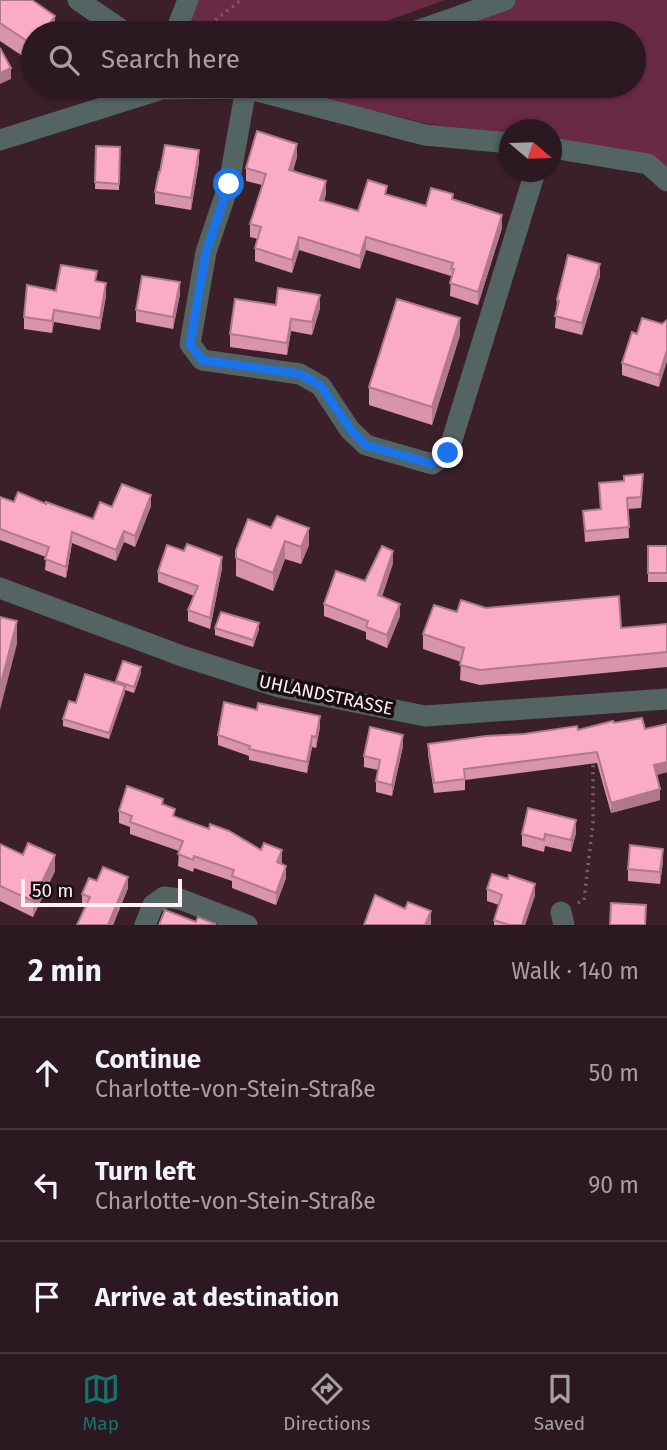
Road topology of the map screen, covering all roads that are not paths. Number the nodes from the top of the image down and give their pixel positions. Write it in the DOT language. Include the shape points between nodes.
graph roads {
  1 [pos="78,0"];
  2 [pos="188,0"];
  3 [pos="505,0"];
  4 [pos="109,21"];
  5 [pos="180,21"];
  6 [pos="445,21"];
  7 [pos="128,98"];
  8 [pos="248,98"];
  9 [pos="290,98"];
  10 [pos="0,140"];
  11 [pos="499,142"];
  12 [pos="562,150"];
  13 [pos="667,181"];
  14 [pos="532,182"];
  15 [pos="0,588"];
  16 [pos="667,699"];
  17 [pos="145,925"];
  18 [pos="247,925"];
  1 -- 4 [label="street"];
  2 -- 5 [label="street"];
  3 -- 6 [label="street"];
  7 -- 10 [label="street"];
  8 -- 14 [label="street" via="229,184 206,252 190,344 202,360 300,374 321,386 366,445 379,449 432,464 448,453"];
  9 -- 11 [label="street" via="425,135"];
  12 -- 13 [label="street" via="648,164"];
  15 -- 16 [label="street, UHLANDSTRASSE" via="181,656 279,687 425,716"];
  17 -- 18 [label="street" via="153,905 164,897"];
}
